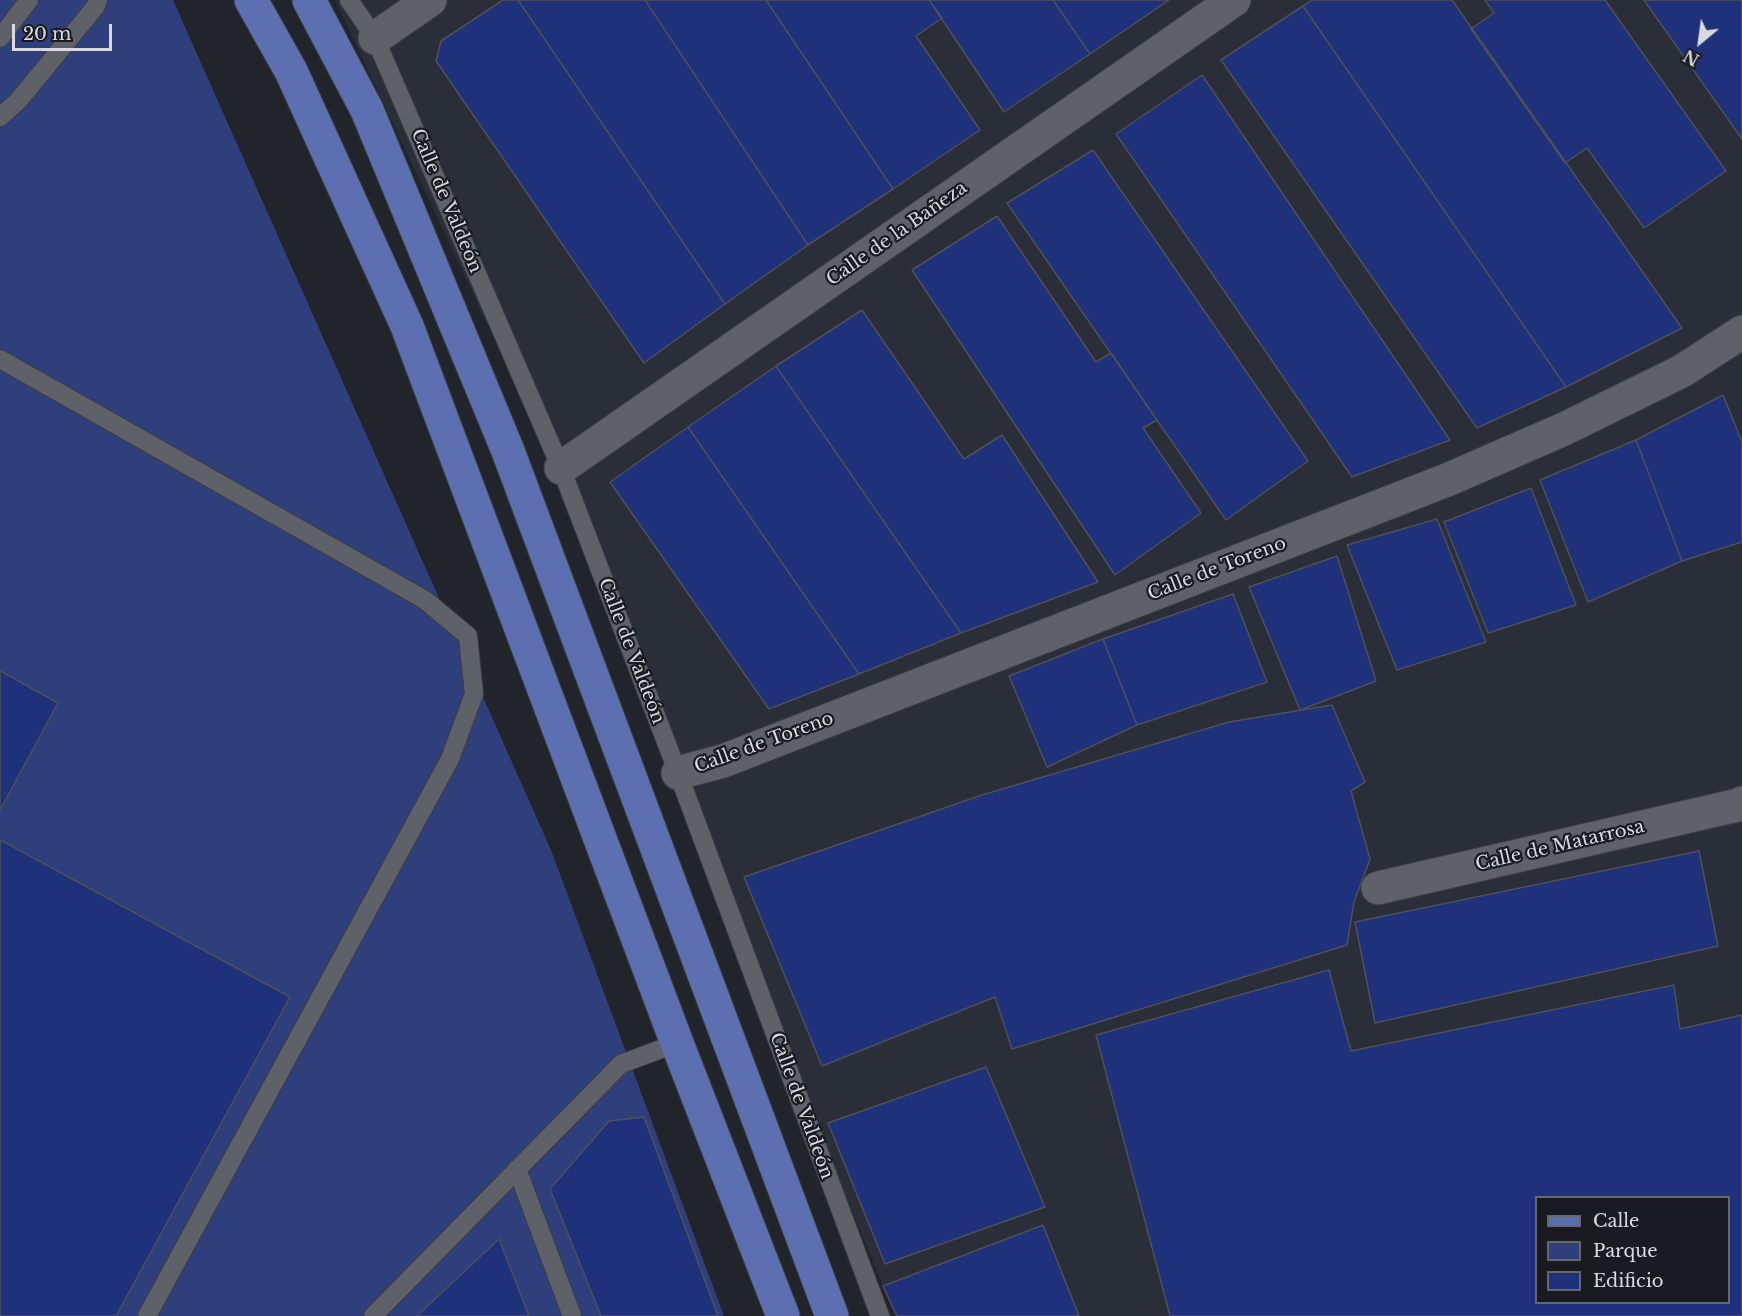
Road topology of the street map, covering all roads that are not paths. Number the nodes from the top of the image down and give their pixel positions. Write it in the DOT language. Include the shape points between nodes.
graph roads {
  1 [pos="29,0"];
  2 [pos="98,0"];
  3 [pos="251,0"];
  4 [pos="309,0"];
  5 [pos="349,0"];
  6 [pos="430,0"];
  7 [pos="1234,0"];
  8 [pos="0,38"];
  9 [pos="375,38"];
  10 [pos="0,117"];
  11 [pos="1742,332"];
  12 [pos="0,359"];
  13 [pos="561,468"];
  14 [pos="678,773"];
  15 [pos="1742,803"];
  16 [pos="1378,888"];
  17 [pos="677,1043"];
  18 [pos="517,1169"];
  19 [pos="147,1316"];
  20 [pos="373,1316"];
  21 [pos="572,1316"];
  22 [pos="783,1316"];
  23 [pos="832,1316"];
  24 [pos="879,1316"];
  1 -- 8 [label="lane"];
  2 -- 10 [label="lane" via="18,101"];
  3 -- 17 [label="main road" via="291,71 406,326"];
  4 -- 23 [label="main road" via="367,110 508,451"];
  5 -- 9 [label="lane, Calle de Valdeón"];
  6 -- 9 [label="street"];
  7 -- 13 [label="street, Calle de la Bañeza"];
  9 -- 13 [label="lane, Calle de Valdeón"];
  11 -- 14 [label="street, Calle de Toreno" via="1682,371 1447,480 723,760"];
  12 -- 19 [label="lane" via="425,600 468,636 474,694 450,759"];
  13 -- 14 [label="lane, Calle de Valdeón"];
  14 -- 24 [label="lane, Calle de Valdeón"];
  15 -- 16 [label="street, Calle de Matarrosa"];
  17 -- 18 [label="lane" via="621,1064"];
  17 -- 22 [label="main road"];
  18 -- 20 [label="lane"];
  18 -- 21 [label="lane"];
}
